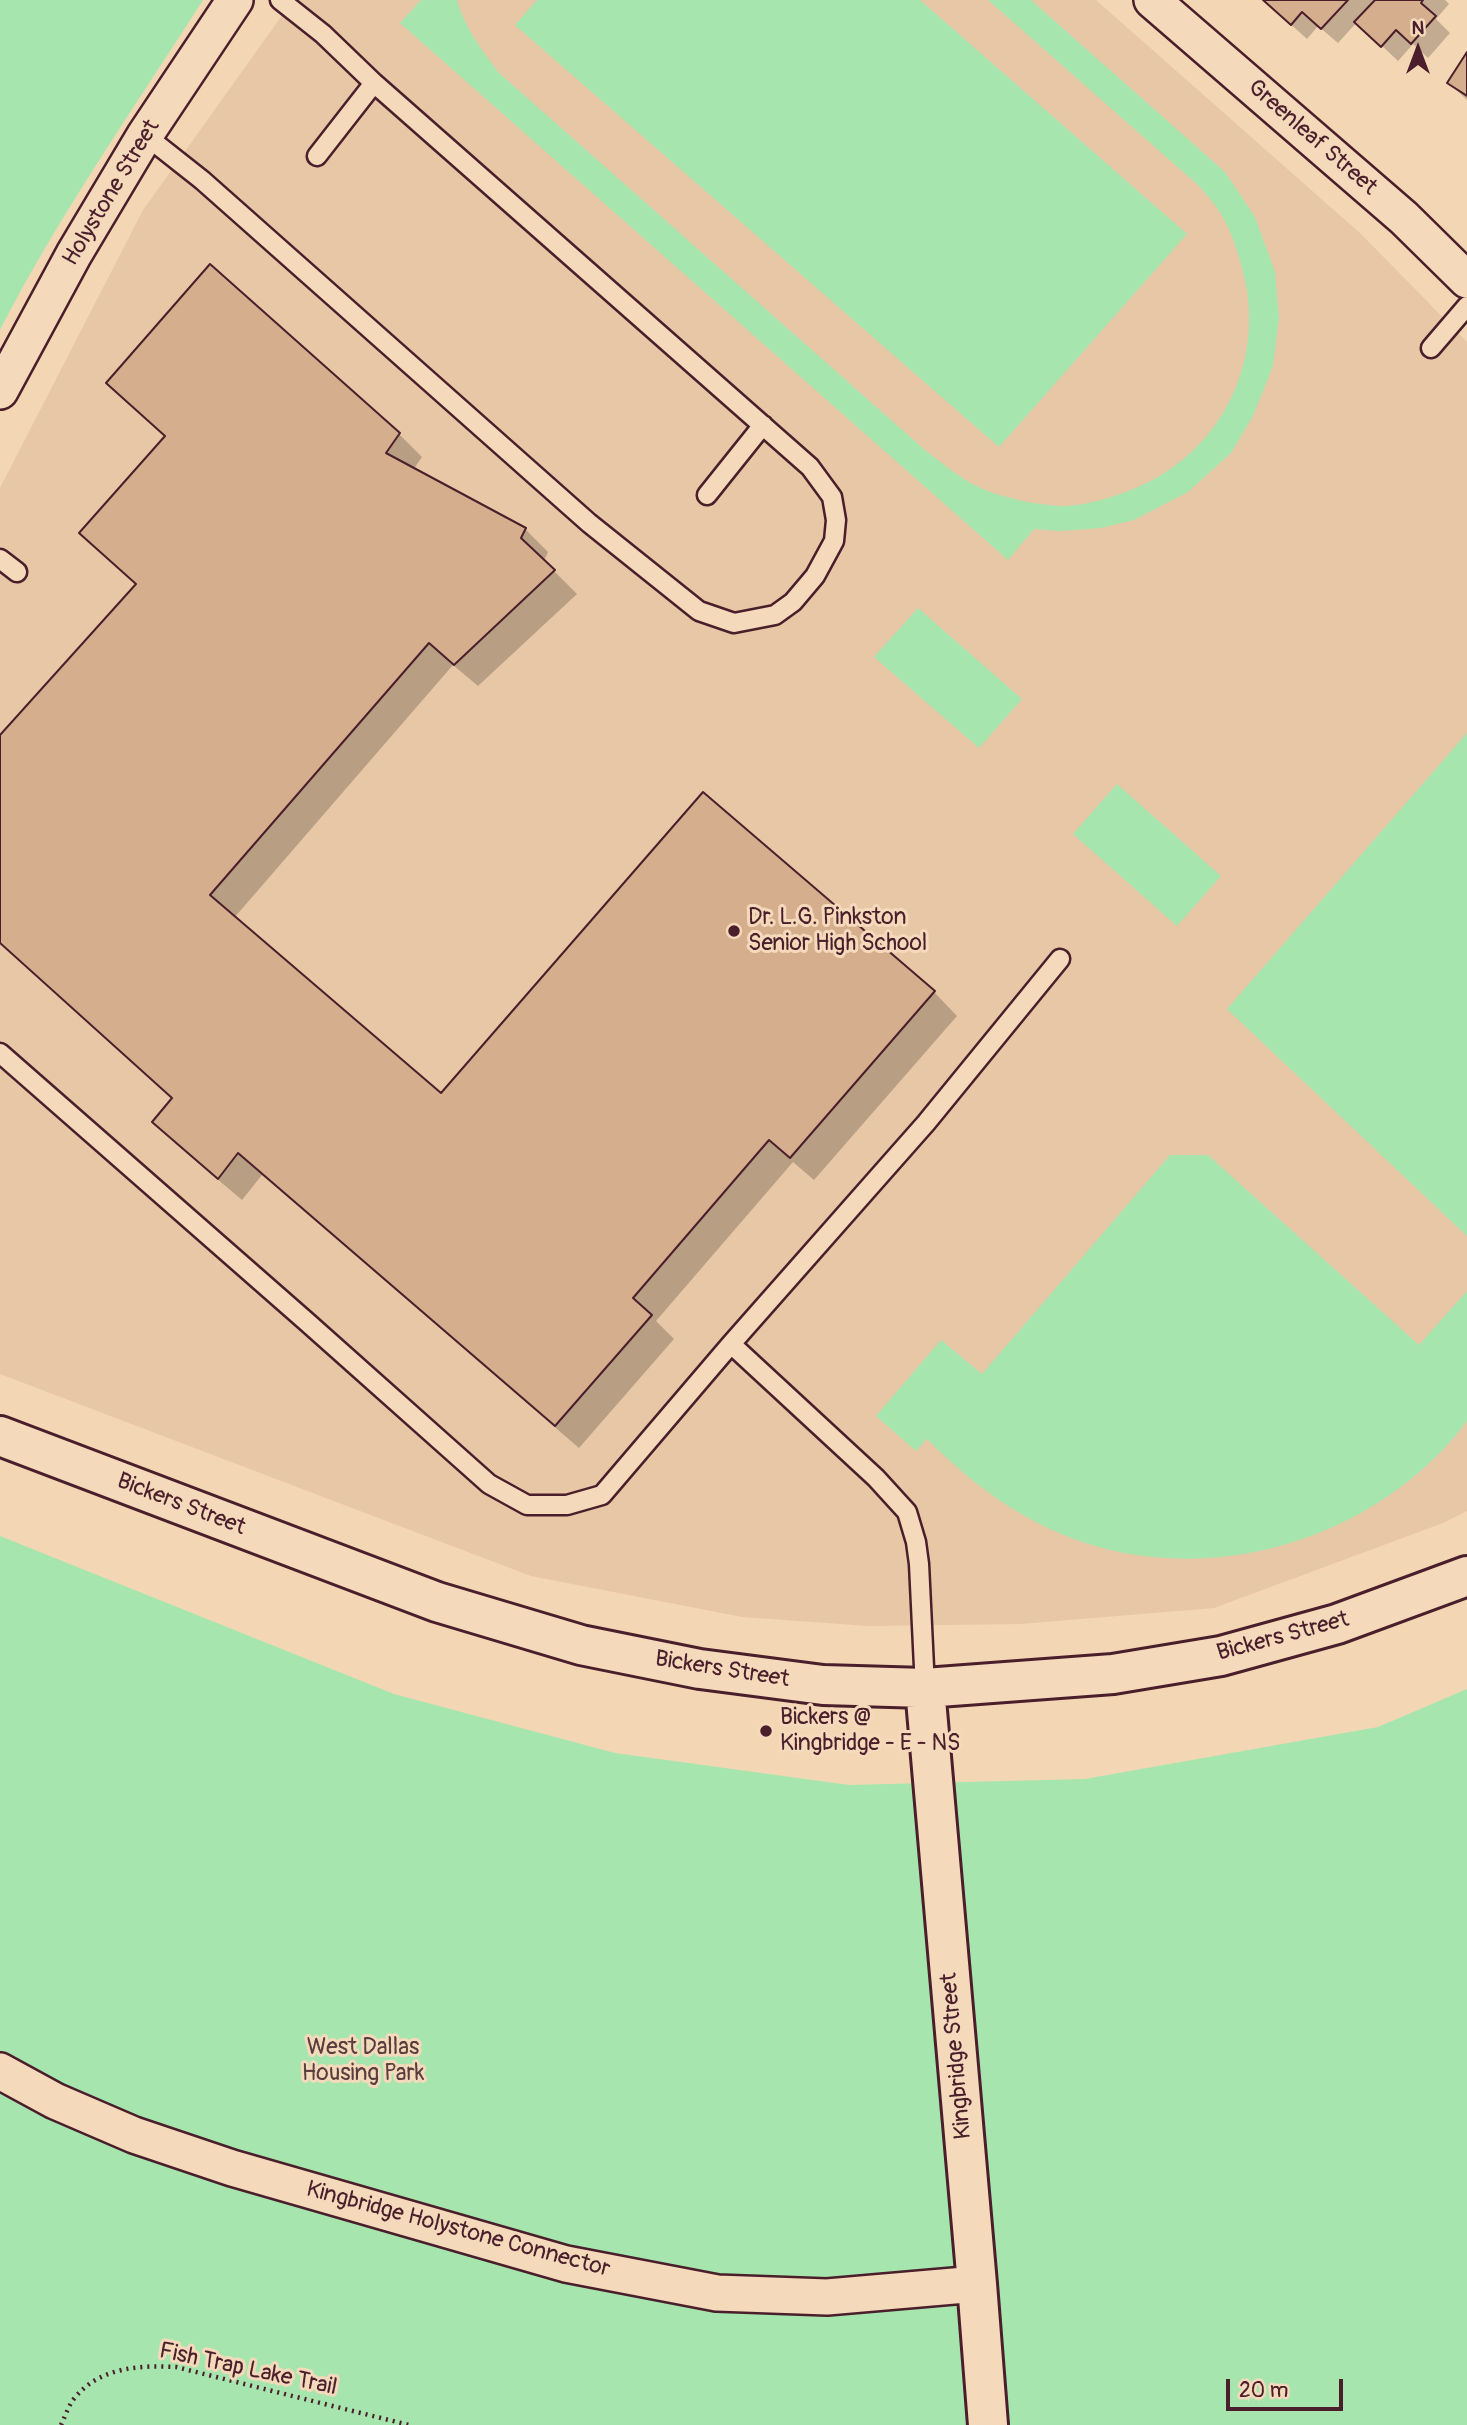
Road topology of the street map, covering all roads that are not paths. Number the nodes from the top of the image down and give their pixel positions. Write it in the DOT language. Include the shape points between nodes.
graph roads {
  1 [pos="235,0"];
  2 [pos="280,0"];
  3 [pos="1153,0"];
  4 [pos="374,83"];
  5 [pos="145,135"];
  6 [pos="317,156"];
  7 [pos="1467,280"];
  8 [pos="1467,306"];
  9 [pos="1431,348"];
  10 [pos="0,391"];
  11 [pos="763,425"];
  12 [pos="707,495"];
  13 [pos="0,559"];
  14 [pos="17,572"];
  15 [pos="1060,960"];
  16 [pos="0,1052"];
  17 [pos="730,1345"];
  18 [pos="0,1436"];
  19 [pos="1467,1576"];
  20 [pos="925,1688"];
  21 [pos="0,2071"];
  22 [pos="977,2284"];
  23 [pos="988,2425"];
  1 -- 5 [label="street, Holystone Street"];
  2 -- 4 [label="lane"];
  3 -- 7 [label="street, Greenleaf Street" via="1404,218"];
  4 -- 6 [label="lane"];
  4 -- 11 [label="lane"];
  5 -- 10 [label="street, Holystone Street"];
  5 -- 11 [label="lane" via="202,180 589,523 699,611 734,623 775,615 793,602 815,576 834,541 832,497 810,467"];
  8 -- 9 [label="lane"];
  11 -- 12 [label="lane"];
  13 -- 14 [label="lane"];
  15 -- 17 [label="lane" via="926,1124"];
  16 -- 17 [label="lane" via="489,1484 527,1505 567,1505 602,1495"];
  17 -- 20 [label="lane" via="907,1512 919,1563"];
  18 -- 20 [label="street, Bickers Street" via="437,1602 580,1645 822,1685"];
  19 -- 20 [label="street, Bickers Street" via="1337,1624 1220,1656 1113,1674"];
  20 -- 22 [label="street, Kingbridge Street"];
  21 -- 22 [label="street, Kingbridge Holystone Connector" via="134,2135 232,2168 566,2264 717,2293 827,2297"];
  22 -- 23 [label="street, Kingbridge Street"];
}
